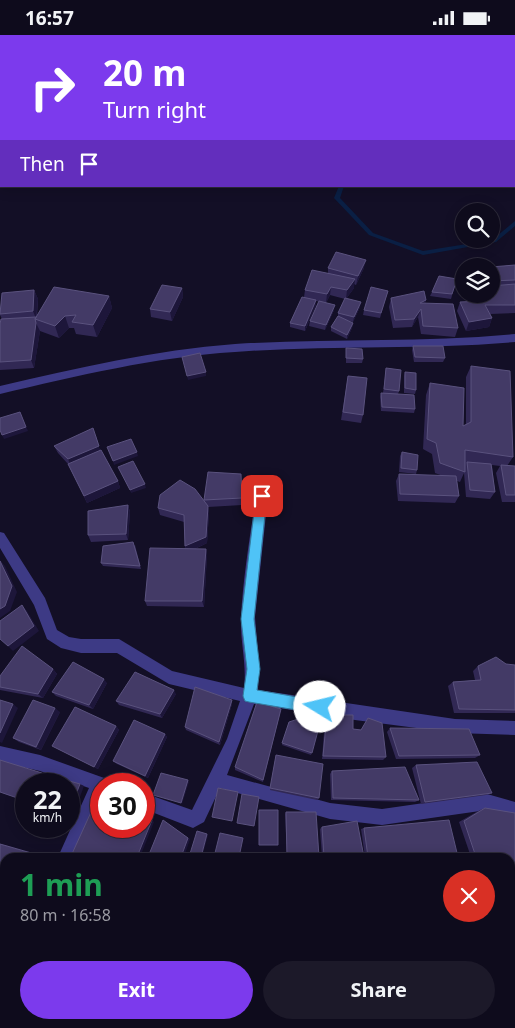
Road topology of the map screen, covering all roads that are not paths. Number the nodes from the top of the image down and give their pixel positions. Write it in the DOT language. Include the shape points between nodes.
graph roads {
  1 [pos="515,337"];
  2 [pos="0,390"];
  3 [pos="262,496"];
  4 [pos="0,537"];
  5 [pos="249,696"];
  6 [pos="515,728"];
  7 [pos="0,754"];
  8 [pos="218,780"];
  9 [pos="90,781"];
  10 [pos="90,803"];
  11 [pos="155,805"];
  12 [pos="515,810"];
  13 [pos="68,853"];
  1 -- 2 [label="street" via="470,342 234,348 118,363"];
  3 -- 5 [label="street" via="248,619 254,669"];
  4 -- 5 [label="street" via="40,602 52,634 58,640 81,646 119,646 169,677"];
  5 -- 6 [label="street" via="437,723"];
  5 -- 8 [label="street"];
  7 -- 9 [label="street" via="40,763"];
  8 -- 11 [label="street" via="193,820"];
  8 -- 12 [label="street" via="330,811 382,817 487,802"];
  10 -- 13 [label="street"];
}
